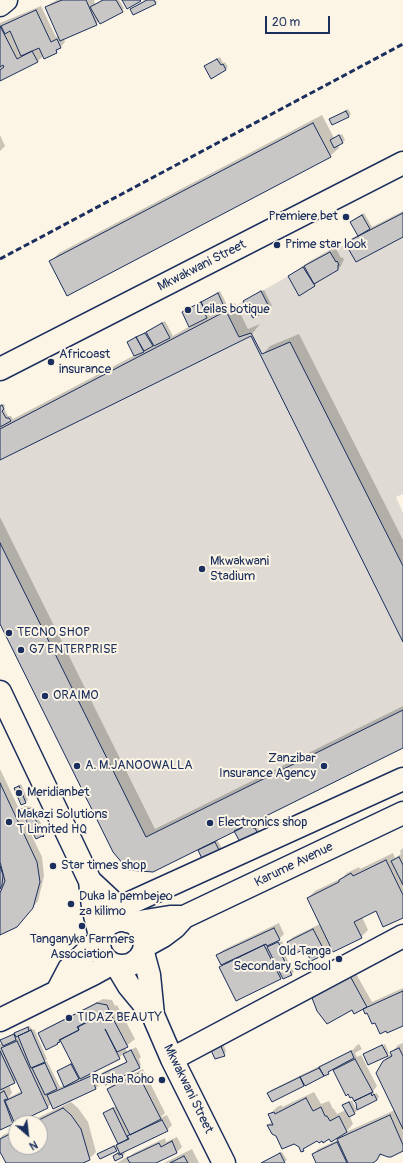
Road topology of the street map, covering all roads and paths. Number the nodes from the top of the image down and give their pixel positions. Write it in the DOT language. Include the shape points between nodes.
graph roads {
  1 [pos="6,0"];
  2 [pos="0,5"];
  3 [pos="403,163"];
  4 [pos="0,369"];
  5 [pos="0,692"];
  6 [pos="403,779"];
  7 [pos="403,813"];
  8 [pos="90,882"];
  9 [pos="127,917"];
  10 [pos="184,917"];
  11 [pos="403,936"];
  12 [pos="100,938"];
  13 [pos="144,950"];
  14 [pos="114,965"];
  15 [pos="58,990"];
  16 [pos="153,1015"];
  17 [pos="0,1020"];
  18 [pos="172,1059"];
  19 [pos="224,1163"];
  1 -- 2 [label="main road"];
  3 -- 4 [label="main road, Mkwakwani Street"];
  5 -- 8 [label="main road"];
  6 -- 9 [label="main road"];
  7 -- 10 [label="main road, Karume Avenue"];
  8 -- 9 [label="main road"];
  8 -- 12 [label="main road"];
  9 -- 10 [label="main road"];
  9 -- 12 [label="main road" via="108,925"];
  9 -- 13 [label="main road" via="143,933"];
  10 -- 13 [label="main road"];
  11 -- 18 [label="main road"];
  12 -- 14 [label="main road" via="99,946 103,956"];
  12 -- 15 [label="main road" via="69,969"];
  13 -- 14 [label="main road" via="135,963 123,967"];
  13 -- 16 [label="main road, Mkwakwani Street"];
  14 -- 15 [label="main road"];
  14 -- 16 [label="main road, Mkwakwani Street"];
  15 -- 17 [label="main road"];
  16 -- 18 [label="main road, Mkwakwani Street"];
  18 -- 19 [label="main road, Mkwakwani Street"];
}
